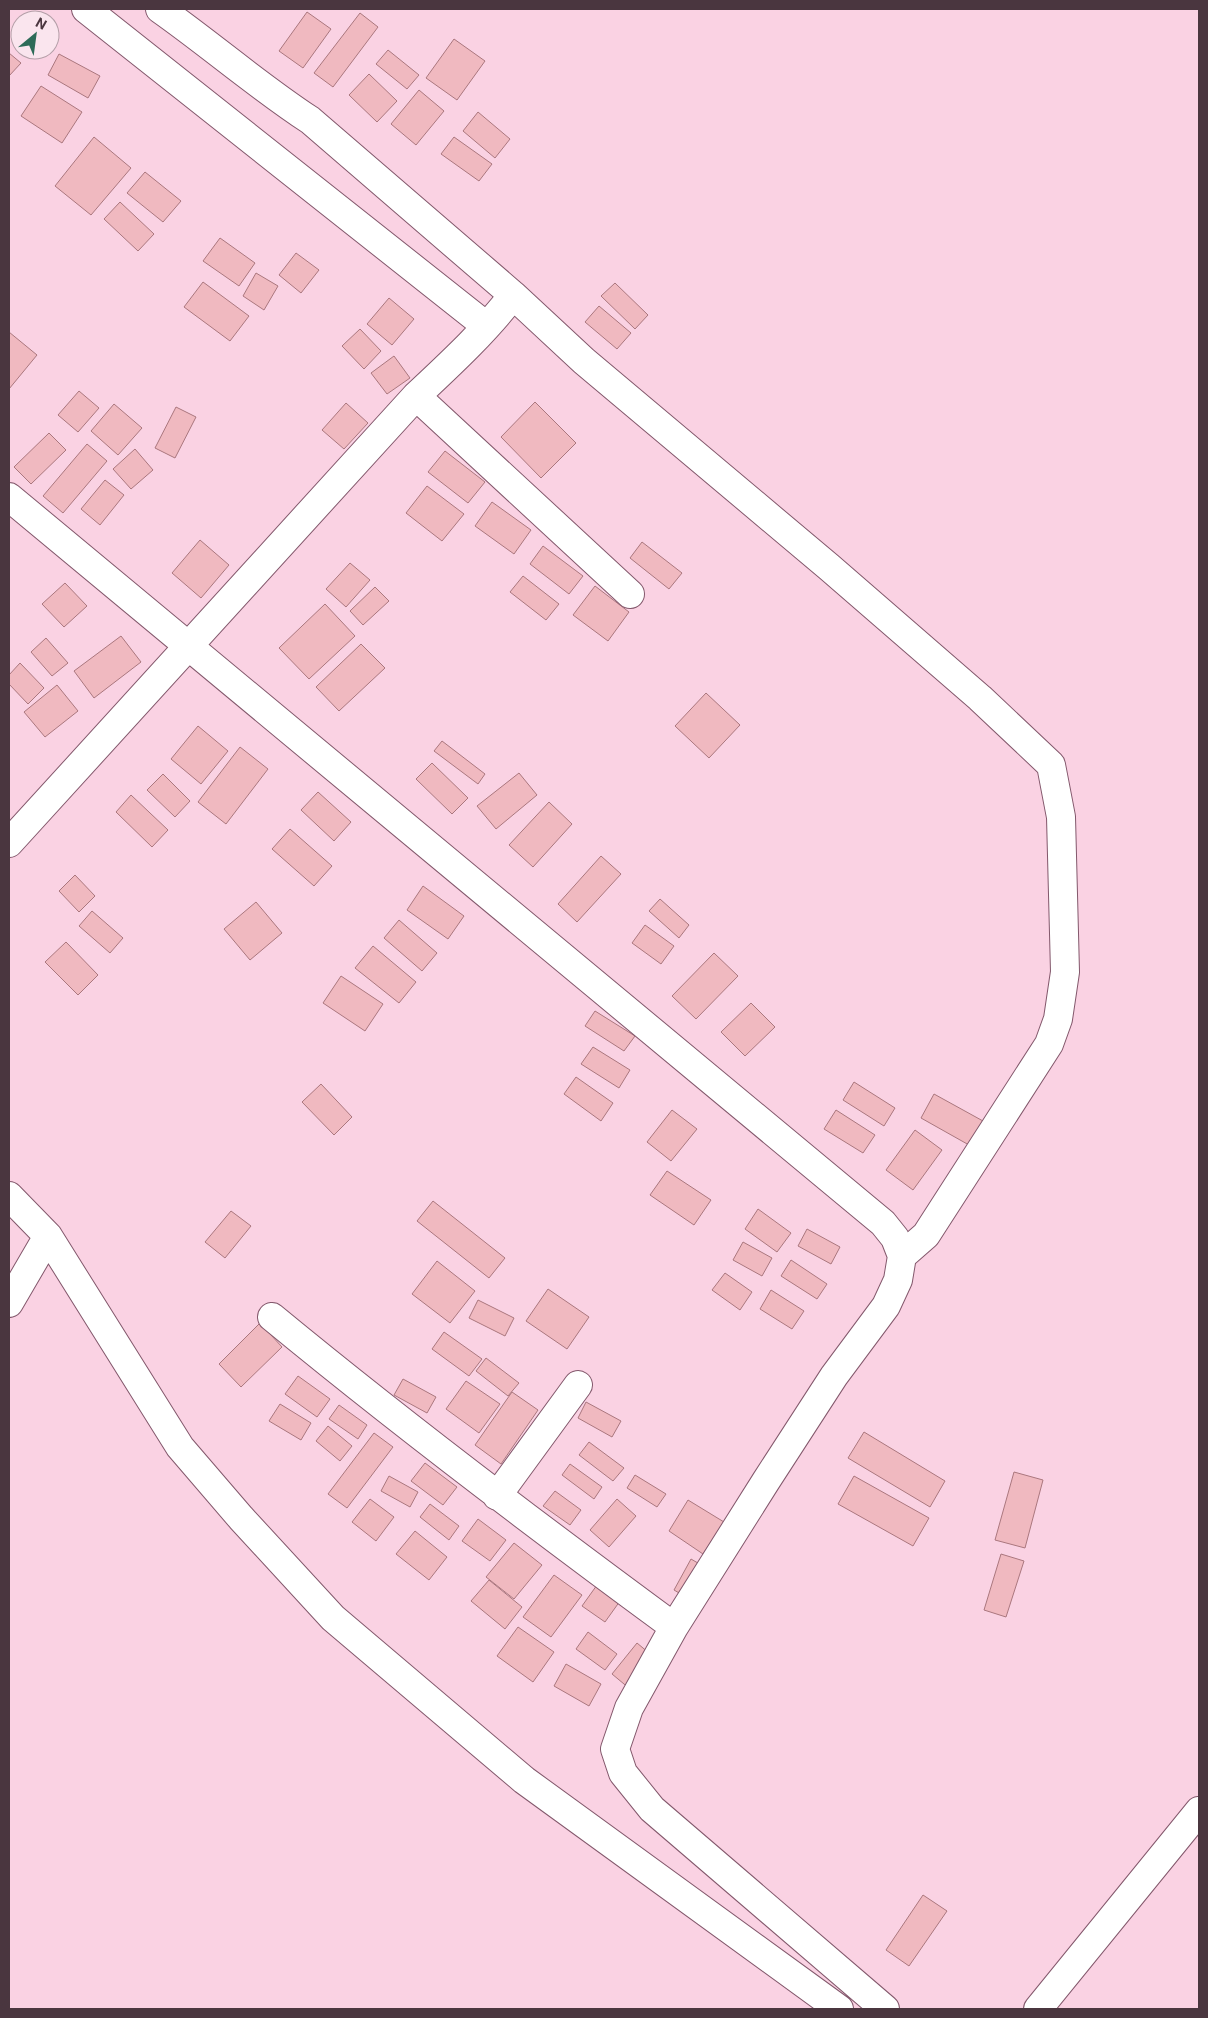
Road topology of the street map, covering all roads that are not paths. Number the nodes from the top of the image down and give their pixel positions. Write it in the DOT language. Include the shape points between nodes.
graph roads {
  1 [pos="86,9"];
  2 [pos="160,9"];
  3 [pos="500,310"];
  4 [pos="416,396"];
  5 [pos="9,498"];
  6 [pos="630,594"];
  7 [pos="188,648"];
  8 [pos="9,843"];
  9 [pos="9,1196"];
  10 [pos="48,1236"];
  11 [pos="902,1256"];
  12 [pos="9,1303"];
  13 [pos="272,1317"];
  14 [pos="578,1385"];
  15 [pos="497,1496"];
  16 [pos="674,1628"];
  17 [pos="1199,1812"];
  18 [pos="839,2009"];
  19 [pos="885,2009"];
  20 [pos="1038,2009"];
  1 -- 3 [label="street"];
  2 -- 3 [label="street" via="276,98 310,120"];
  3 -- 4 [label="street" via="455,360"];
  3 -- 11 [label="street" via="584,361 830,567 980,698 1051,765 1061,816 1064,894 1065,972 1058,1019 1049,1044 1022,1089 926,1235"];
  4 -- 6 [label="street"];
  4 -- 7 [label="street"];
  5 -- 7 [label="street"];
  7 -- 8 [label="street"];
  7 -- 11 [label="street" via="883,1223 895,1238"];
  9 -- 10 [label="street"];
  10 -- 12 [label="street"];
  10 -- 18 [label="street" via="180,1447 333,1618 524,1780"];
  11 -- 16 [label="street" via="898,1280 886,1306 829,1384"];
  13 -- 15 [label="street" via="378,1405"];
  14 -- 15 [label="street"];
  15 -- 16 [label="street"];
  16 -- 19 [label="street" via="629,1708 615,1749 623,1773 652,1809"];
  17 -- 20 [label="street"];
}
